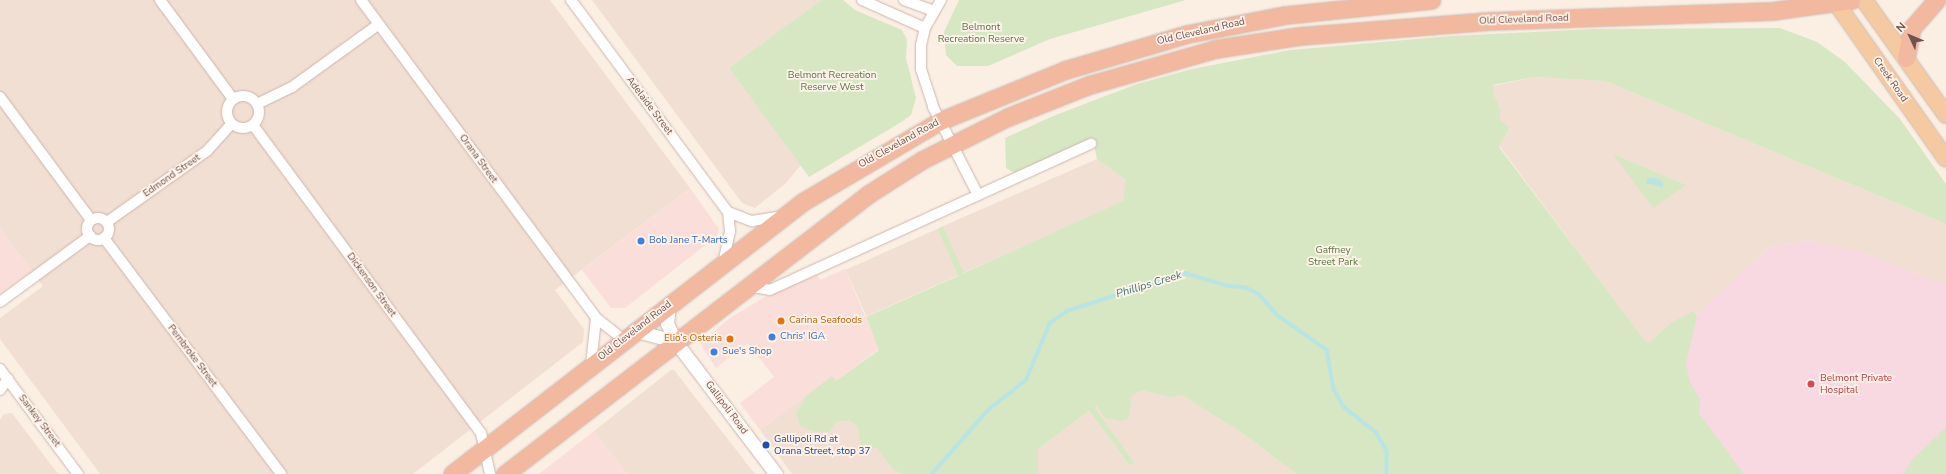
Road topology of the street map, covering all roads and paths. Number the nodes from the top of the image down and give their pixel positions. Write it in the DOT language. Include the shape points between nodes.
graph roads {
  1 [pos="160,0"];
  2 [pos="361,0"];
  3 [pos="571,0"];
  4 [pos="862,0"];
  5 [pos="904,0"];
  6 [pos="941,0"];
  7 [pos="1431,0"];
  8 [pos="1864,0"];
  9 [pos="1936,0"];
  10 [pos="1841,1"];
  11 [pos="934,11"];
  12 [pos="379,24"];
  13 [pos="926,28"];
  14 [pos="1906,58"];
  15 [pos="0,97"];
  16 [pos="233,99"];
  17 [pos="257,104"];
  18 [pos="1946,115"];
  19 [pos="940,121"];
  20 [pos="231,124"];
  21 [pos="253,125"];
  22 [pos="1091,144"];
  23 [pos="952,146"];
  24 [pos="1946,159"];
  25 [pos="978,195"];
  26 [pos="728,212"];
  27 [pos="784,216"];
  28 [pos="91,220"];
  29 [pos="107,222"];
  30 [pos="90,236"];
  31 [pos="104,238"];
  32 [pos="723,264"];
  33 [pos="746,286"];
  34 [pos="0,302"];
  35 [pos="668,306"];
  36 [pos="596,318"];
  37 [pos="630,335"];
  38 [pos="675,341"];
  39 [pos="591,365"];
  40 [pos="0,369"];
  41 [pos="8,380"];
  42 [pos="0,390"];
  43 [pos="486,447"];
  44 [pos="78,474"];
  45 [pos="281,474"];
  46 [pos="452,474"];
  47 [pos="490,474"];
  48 [pos="505,474"];
  49 [pos="776,474"];
  1 -- 16 [label="street"];
  2 -- 12 [label="street, Orana Street"];
  3 -- 26 [label="street, Adelaide Street"];
  4 -- 13 [label="street"];
  5 -- 11 [label="street"];
  6 -- 11 [label="street"];
  7 -- 19 [label="highway, Old Cleveland Road" via="1286,15 1166,39 1065,70"];
  8 -- 14 [label="main road"];
  9 -- 14 [label="highway" via="1912,28"];
  10 -- 23 [label="highway, Old Cleveland Road" via="1765,11 1488,21 1259,41 1156,64 1089,85 1008,117"];
  10 -- 24 [label="main road, Creek Road"];
  11 -- 13 [label="street"];
  12 -- 17 [label="street" via="292,87"];
  12 -- 36 [label="street, Orana Street"];
  13 -- 19 [label="street" via="921,46 921,69"];
  14 -- 18 [label="main road"];
  15 -- 28 [label="street"];
  16 -- 17 [label="street" via="247,96"];
  16 -- 20 [label="street" via="226,113"];
  17 -- 21 [label="street" via="259,114"];
  19 -- 23 [label="street"];
  19 -- 27 [label="highway, Old Cleveland Road" via="839,178"];
  20 -- 21 [label="street" via="244,128"];
  20 -- 29 [label="street, Edmond Street" via="208,151"];
  21 -- 43 [label="street, Dickenson Street" via="481,433"];
  22 -- 25 [label="street"];
  23 -- 25 [label="street"];
  23 -- 33 [label="highway, Old Cleveland Road" via="867,195"];
  25 -- 33 [label="street" via="770,290"];
  26 -- 27 [label="street" via="752,221"];
  26 -- 32 [label="street" via="730,231"];
  27 -- 32 [label="highway, Old Cleveland Road"];
  28 -- 29 [label="street" via="101,218"];
  28 -- 30 [label="street" via="87,226"];
  29 -- 31 [label="street" via="109,232"];
  30 -- 31 [label="street"];
  30 -- 34 [label="street"];
  31 -- 45 [label="street, Pembroke Street"];
  32 -- 35 [label="highway, Old Cleveland Road"];
  33 -- 38 [label="highway, Old Cleveland Road"];
  35 -- 37 [label="highway, Old Cleveland Road"];
  35 -- 38 [label="street, Gallipoli Road" via="667,323"];
  36 -- 37 [label="street, Orana Street"];
  36 -- 39 [label="street"];
  37 -- 38 [label="street"];
  37 -- 39 [label="highway, Old Cleveland Road"];
  38 -- 48 [label="highway, Old Cleveland Road"];
  38 -- 49 [label="street, Gallipoli Road"];
  39 -- 43 [label="highway, Old Cleveland Road"];
  40 -- 41 [label="street, Sankey Street"];
  41 -- 42 [label="street"];
  41 -- 44 [label="street, Sankey Street"];
  43 -- 46 [label="highway, Old Cleveland Road"];
  43 -- 47 [label="street, Dickenson Street"];
}
